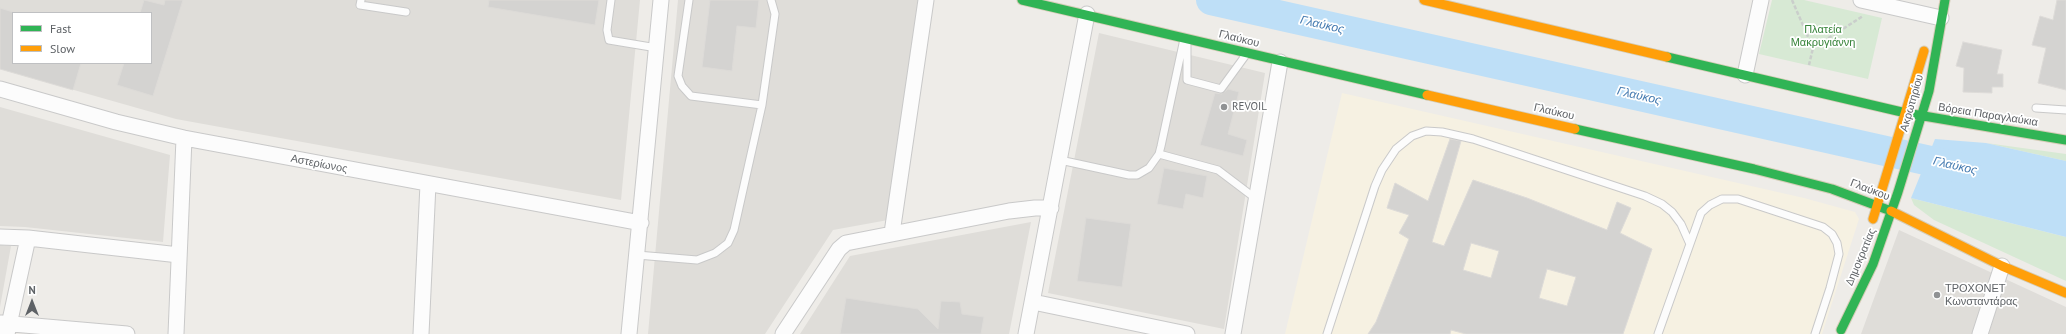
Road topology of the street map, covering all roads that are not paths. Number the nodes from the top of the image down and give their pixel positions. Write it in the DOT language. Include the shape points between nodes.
graph roads {
  1 [pos="361,0"];
  2 [pos="611,0"];
  3 [pos="661,0"];
  4 [pos="689,0"];
  5 [pos="771,0"];
  6 [pos="926,0"];
  7 [pos="1022,0"];
  8 [pos="1424,0"];
  9 [pos="1761,0"];
  10 [pos="1945,0"];
  11 [pos="1863,7"];
  12 [pos="406,12"];
  13 [pos="1087,14"];
  14 [pos="1941,18"];
  15 [pos="1186,38"];
  16 [pos="657,48"];
  17 [pos="1247,54"];
  18 [pos="1280,62"];
  19 [pos="1745,75"];
  20 [pos="0,89"];
  21 [pos="762,105"];
  22 [pos="2036,108"];
  23 [pos="2066,110"];
  24 [pos="1906,113"];
  25 [pos="1921,116"];
  26 [pos="184,138"];
  27 [pos="2066,140"];
  28 [pos="1159,154"];
  29 [pos="1060,160"];
  30 [pos="428,184"];
  31 [pos="1883,187"];
  32 [pos="1898,192"];
  33 [pos="1255,198"];
  34 [pos="1877,205"];
  35 [pos="1051,208"];
  36 [pos="1892,211"];
  37 [pos="641,223"];
  38 [pos="1869,231"];
  39 [pos="892,233"];
  40 [pos="0,237"];
  41 [pos="28,238"];
  42 [pos="1689,242"];
  43 [pos="179,255"];
  44 [pos="637,255"];
  45 [pos="2002,266"];
  46 [pos="1853,282"];
  47 [pos="2066,293"];
  48 [pos="1033,302"];
  49 [pos="5,327"];
  50 [pos="1840,332"];
  51 [pos="127,334"];
  52 [pos="176,334"];
  53 [pos="421,334"];
  54 [pos="629,334"];
  55 [pos="783,334"];
  56 [pos="1026,334"];
  57 [pos="1187,334"];
  58 [pos="1233,334"];
  59 [pos="1327,334"];
  60 [pos="1658,334"];
  61 [pos="1815,334"];
  62 [pos="1980,334"];
  1 -- 12 [label="lane" via="360,5"];
  2 -- 16 [label="lane" via="607,30 609,40"];
  3 -- 16 [label="street"];
  4 -- 21 [label="lane" via="678,76 682,86 691,96"];
  5 -- 21 [label="lane" via="775,14"];
  6 -- 39 [label="street"];
  7 -- 13 [label="main road, Γλαύκου"];
  8 -- 19 [label="main road"];
  9 -- 19 [label="street"];
  10 -- 14 [label="main road, Ακρωτηρίου"];
  11 -- 14 [label="street"];
  13 -- 15 [label="main road, Γλαύκου"];
  13 -- 29 [label="street"];
  14 -- 24 [label="main road, Ακρωτηρίου" via="1928,40"];
  14 -- 25 [label="main road, Ακρωτηρίου" via="1929,91"];
  15 -- 17 [label="main road, Γλαύκου"];
  15 -- 17 [label="lane" via="1188,80 1221,89"];
  15 -- 28 [label="lane"];
  16 -- 37 [label="street"];
  17 -- 18 [label="main road, Γλαύκου"];
  18 -- 33 [label="street"];
  18 -- 34 [label="main road, Γλαύκου" via="1782,175"];
  19 -- 24 [label="main road"];
  20 -- 26 [label="street, Αστερίωνος" via="108,120"];
  21 -- 44 [label="lane" via="734,230 728,243 715,253 697,260"];
  22 -- 23 [label="lane"];
  24 -- 25 [label="main road, Βόρεια Παραγλαύκια"];
  24 -- 31 [label="main road, Ακρωτηρίου"];
  25 -- 27 [label="main road, Βόρεια Παραγλαύκια"];
  25 -- 32 [label="main road, Ακρωτηρίου"];
  26 -- 30 [label="street, Αστερίωνος"];
  26 -- 43 [label="street"];
  28 -- 29 [label="lane" via="1149,168 1137,175 1121,174"];
  28 -- 33 [label="lane" via="1218,170"];
  29 -- 35 [label="street"];
  30 -- 37 [label="street, Αστερίωνος"];
  30 -- 53 [label="street"];
  31 -- 34 [label="main road, Δημοκρατίας"];
  32 -- 36 [label="main road, Δημοκρατίας"];
  33 -- 58 [label="street"];
  34 -- 36 [label="main road, Γλαύκου"];
  34 -- 38 [label="main road, Δημοκρατίας"];
  35 -- 39 [label="street" via="1025,208"];
  35 -- 48 [label="street"];
  36 -- 45 [label="main road, Γλαύκου"];
  36 -- 50 [label="main road, Δημοκρατίας" via="1873,264"];
  37 -- 44 [label="street"];
  39 -- 55 [label="street" via="841,246"];
  40 -- 41 [label="street"];
  41 -- 43 [label="street"];
  41 -- 49 [label="street"];
  42 -- 59 [label="lane" via="1672,212 1645,196 1473,139 1426,131 1412,136 1396,149 1382,170"];
  42 -- 60 [label="lane"];
  42 -- 61 [label="lane" via="1701,213 1722,199 1738,199 1823,227 1832,234 1839,254"];
  43 -- 52 [label="street"];
  44 -- 54 [label="street"];
  45 -- 47 [label="main road, Γλαύκου"];
  45 -- 62 [label="street"];
  46 -- 50 [label="main road, Δημοκρατίας"];
  48 -- 56 [label="street"];
  48 -- 57 [label="street"];
  49 -- 51 [label="street"];
}
